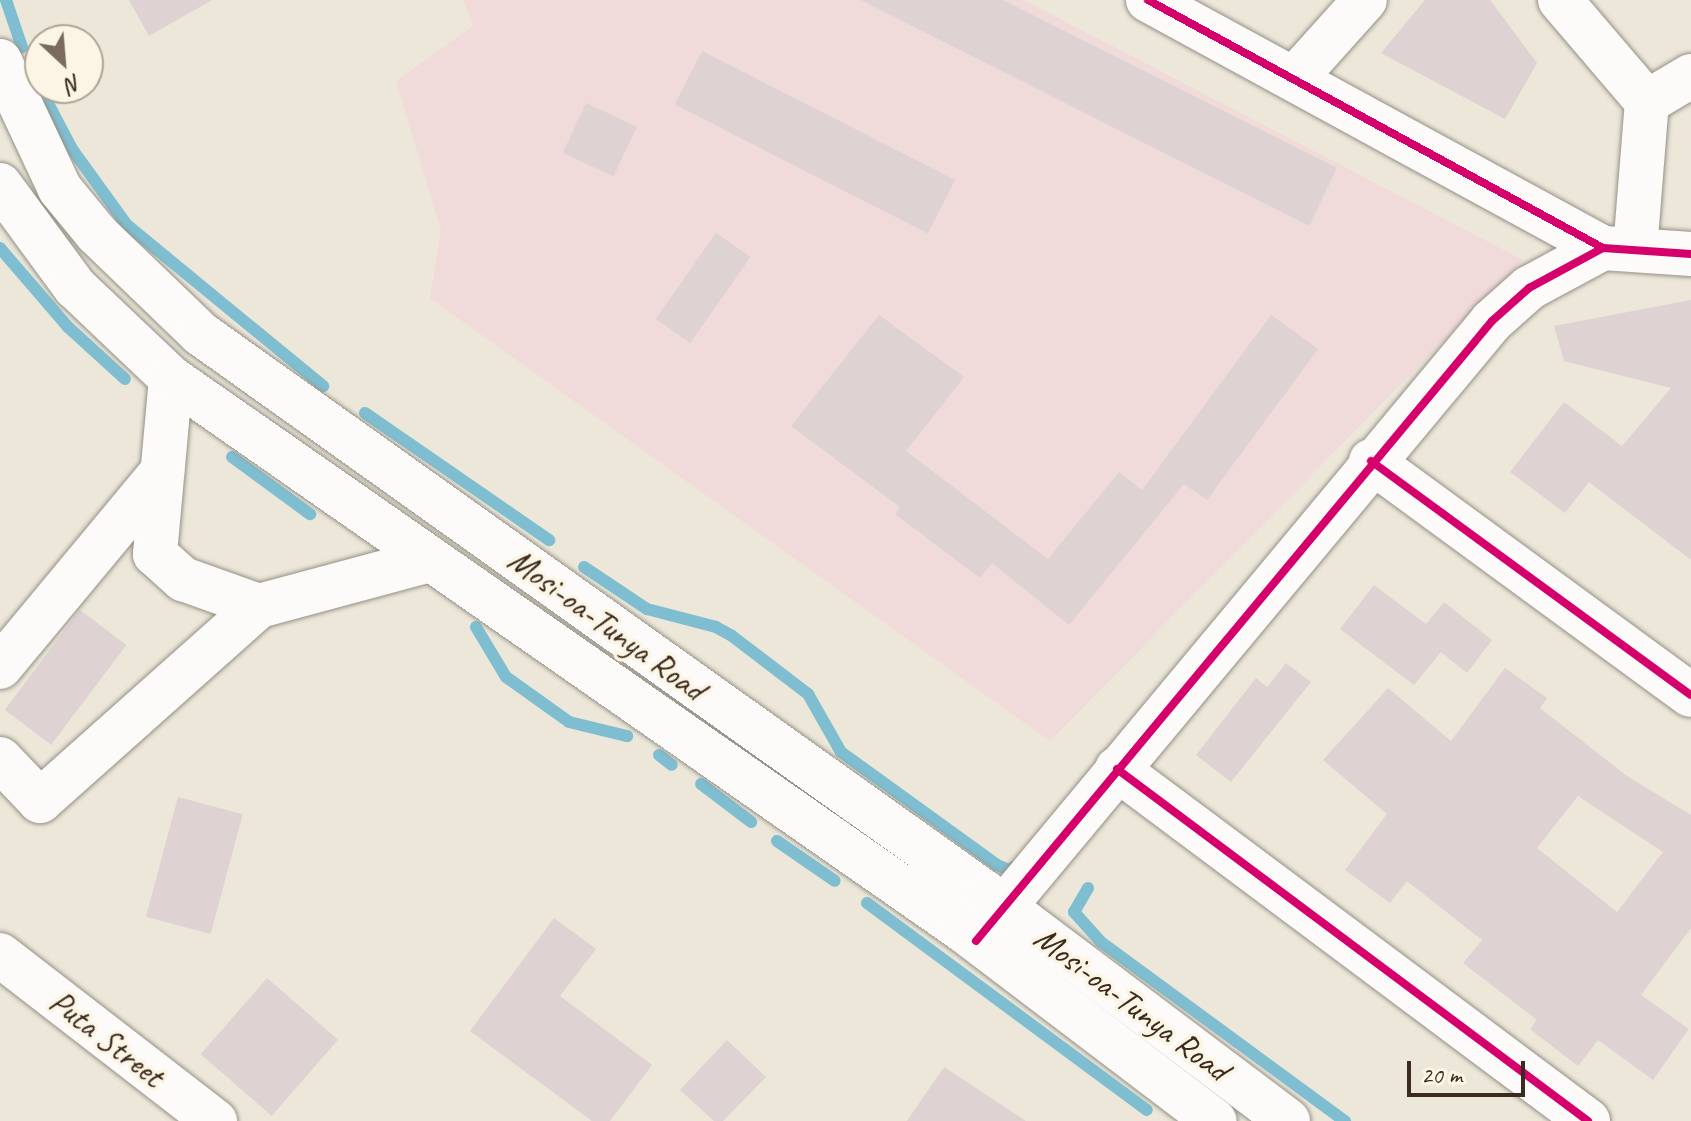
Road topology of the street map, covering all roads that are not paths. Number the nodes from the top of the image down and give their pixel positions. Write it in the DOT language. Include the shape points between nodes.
graph roads {
  1 [pos="1148,0"];
  2 [pos="1365,0"];
  3 [pos="1560,0"];
  4 [pos="0,61"];
  5 [pos="1691,76"];
  6 [pos="1294,79"];
  7 [pos="1647,102"];
  8 [pos="0,185"];
  9 [pos="1619,249"];
  10 [pos="1691,254"];
  11 [pos="171,378"];
  12 [pos="1371,461"];
  13 [pos="162,472"];
  14 [pos="430,560"];
  15 [pos="259,606"];
  16 [pos="0,667"];
  17 [pos="1691,695"];
  18 [pos="0,759"];
  19 [pos="1117,769"];
  20 [pos="1004,906"];
  21 [pos="976,941"];
  22 [pos="0,955"];
  23 [pos="215,1121"];
  24 [pos="1215,1121"];
  25 [pos="1288,1121"];
  26 [pos="1588,1121"];
  1 -- 6 [label="street"];
  2 -- 6 [label="street"];
  3 -- 7 [label="street"];
  4 -- 20 [label="street, Mosi-oa-Tunya Road" via="60,189 97,234 201,334"];
  5 -- 7 [label="street"];
  6 -- 9 [label="street"];
  7 -- 9 [label="street"];
  8 -- 11 [label="street, Mosi-oa-Tunya Road" via="75,287"];
  9 -- 10 [label="street"];
  9 -- 12 [label="street" via="1529,288 1492,321"];
  11 -- 13 [label="street"];
  11 -- 14 [label="street, Mosi-oa-Tunya Road"];
  12 -- 17 [label="street"];
  12 -- 19 [label="street"];
  13 -- 15 [label="street" via="155,554 183,579"];
  13 -- 16 [label="street"];
  14 -- 15 [label="street"];
  14 -- 21 [label="street, Mosi-oa-Tunya Road"];
  15 -- 18 [label="street" via="40,801"];
  19 -- 20 [label="street"];
  19 -- 26 [label="street"];
  20 -- 21 [label="street"];
  20 -- 25 [label="street, Mosi-oa-Tunya Road"];
  21 -- 24 [label="street, Mosi-oa-Tunya Road"];
  22 -- 23 [label="street, Puta Street"];
}
